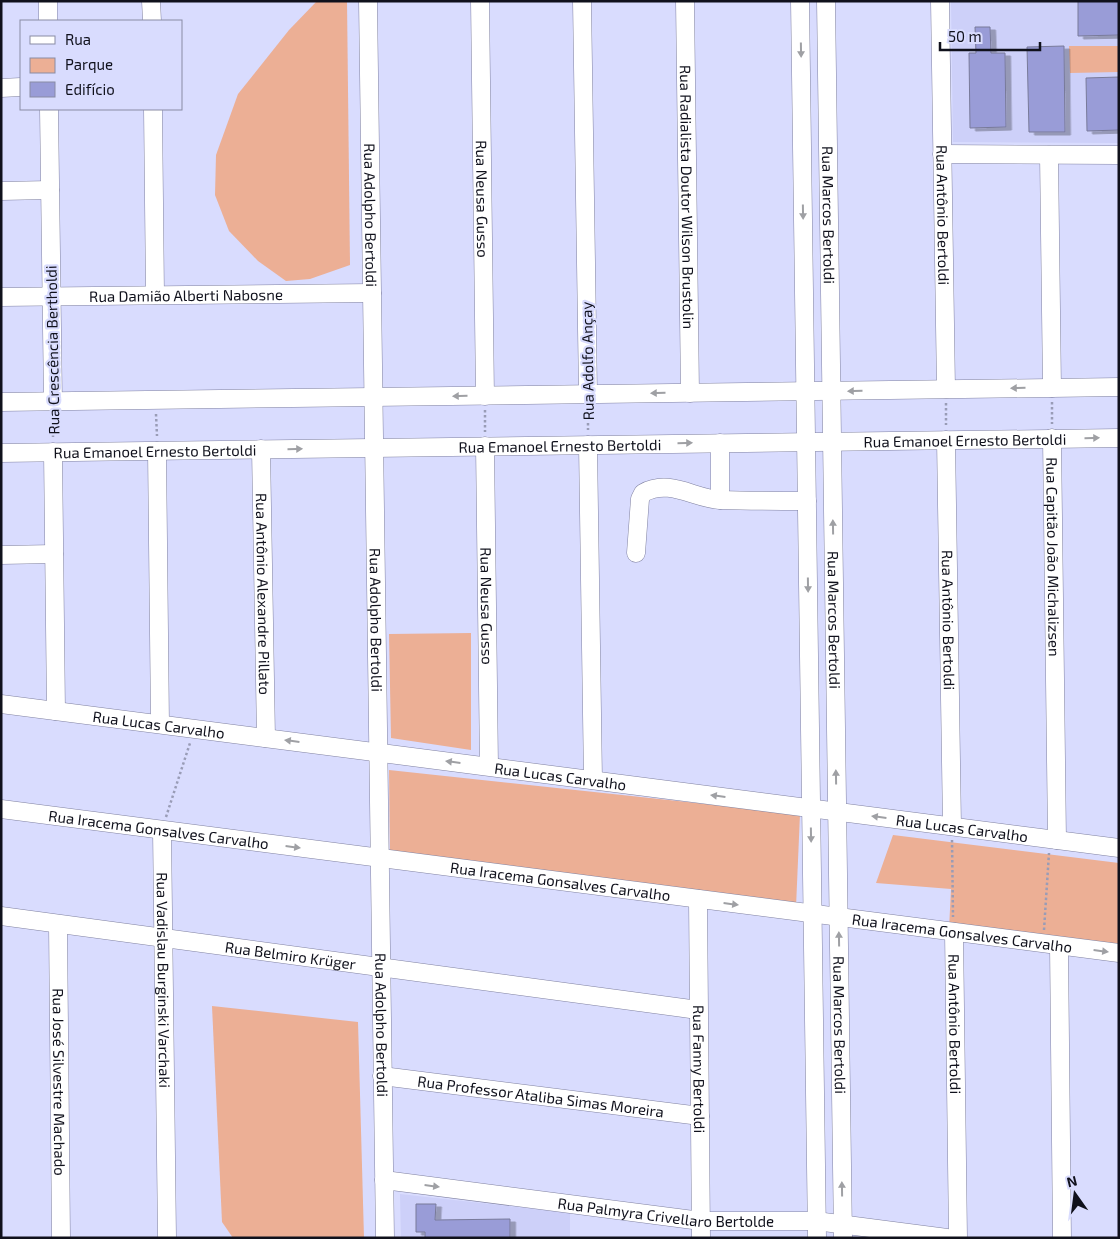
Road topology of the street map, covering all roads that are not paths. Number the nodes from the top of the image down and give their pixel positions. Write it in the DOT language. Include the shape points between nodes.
graph roads {
  1 [pos="48,1"];
  2 [pos="151,1"];
  3 [pos="368,1"];
  4 [pos="480,1"];
  5 [pos="582,1"];
  6 [pos="685,1"];
  7 [pos="800,1"];
  8 [pos="826,1"];
  9 [pos="940,1"];
  10 [pos="48,20"];
  11 [pos="152,20"];
  12 [pos="20,87"];
  13 [pos="1,88"];
  14 [pos="49,110"];
  15 [pos="153,110"];
  16 [pos="942,154"];
  17 [pos="1049,155"];
  18 [pos="1119,155"];
  19 [pos="50,190"];
  20 [pos="1,191"];
  21 [pos="372,292"];
  22 [pos="155,295"];
  23 [pos="1,297"];
  24 [pos="51,297"];
  25 [pos="1119,387"];
  26 [pos="1052,388"];
  27 [pos="946,390"];
  28 [pos="805,391"];
  29 [pos="831,391"];
  30 [pos="690,393"];
  31 [pos="588,394"];
  32 [pos="484,396"];
  33 [pos="373,397"];
  34 [pos="52,401"];
  35 [pos="1,402"];
  36 [pos="1052,438"];
  37 [pos="1119,438"];
  38 [pos="946,440"];
  39 [pos="806,442"];
  40 [pos="832,442"];
  41 [pos="720,443"];
  42 [pos="588,445"];
  43 [pos="485,446"];
  44 [pos="374,448"];
  45 [pos="261,449"];
  46 [pos="157,451"];
  47 [pos="53,452"];
  48 [pos="1,453"];
  49 [pos="720,500"];
  50 [pos="807,501"];
  51 [pos="636,553"];
  52 [pos="1,554"];
  53 [pos="54,554"];
  54 [pos="1,704"];
  55 [pos="56,711"];
  56 [pos="160,724"];
  57 [pos="266,738"];
  58 [pos="378,752"];
  59 [pos="489,766"];
  60 [pos="593,780"];
  61 [pos="811,808"];
  62 [pos="1,809"];
  63 [pos="837,811"];
  64 [pos="952,826"];
  65 [pos="162,830"];
  66 [pos="1053,839"];
  67 [pos="1119,848"];
  68 [pos="379,858"];
  69 [pos="698,899"];
  70 [pos="813,914"];
  71 [pos="1,916"];
  72 [pos="839,917"];
  73 [pos="58,924"];
  74 [pos="954,932"];
  75 [pos="164,938"];
  76 [pos="1051,945"];
  77 [pos="1119,954"];
  78 [pos="381,967"];
  79 [pos="698,1010"];
  80 [pos="382,1076"];
  81 [pos="700,1116"];
  82 [pos="384,1180"];
  83 [pos="701,1229"];
  84 [pos="816,1230"];
  85 [pos="842,1231"];
  86 [pos="62,1238"];
  87 [pos="167,1238"];
  88 [pos="384,1238"];
  89 [pos="947,1238"];
  90 [pos="958,1238"];
  91 [pos="1062,1238"];
  1 -- 10 [label="street"];
  2 -- 11 [label="street"];
  3 -- 21 [label="street, Rua Adolpho Bertoldi"];
  4 -- 32 [label="street, Rua Neusa Gusso"];
  5 -- 31 [label="street, Rua Adolfo Ançay"];
  6 -- 30 [label="street, Rua Radialista Doutor Wilson Brustolin"];
  7 -- 28 [label="street, Rua Marcos Bertoldi, one-way"];
  8 -- 29 [label="street, Rua Marcos Bertoldi"];
  9 -- 16 [label="street, Rua Antônio Bertoldi"];
  12 -- 13 [label="street"];
  14 -- 19 [label="street, Rua Crescência Bertholdi"];
  15 -- 22 [label="street"];
  16 -- 17 [label="street"];
  16 -- 27 [label="street, Rua Antônio Bertoldi"];
  17 -- 18 [label="street"];
  17 -- 26 [label="street"];
  19 -- 20 [label="street"];
  19 -- 24 [label="street, Rua Crescência Bertholdi"];
  21 -- 22 [label="street, Rua Damião Alberti Nabosne"];
  21 -- 33 [label="street, Rua Adolpho Bertoldi"];
  22 -- 24 [label="street, Rua Damião Alberti Nabosne"];
  23 -- 24 [label="street, Rua Damião Alberti Nabosne"];
  24 -- 34 [label="street, Rua Crescência Bertholdi"];
  25 -- 26 [label="street"];
  26 -- 27 [label="street, one-way"];
  27 -- 29 [label="street, one-way"];
  28 -- 29 [label="street"];
  28 -- 30 [label="street"];
  28 -- 39 [label="street, Rua Marcos Bertoldi"];
  29 -- 40 [label="street, Rua Marcos Bertoldi"];
  30 -- 31 [label="street, one-way"];
  31 -- 32 [label="street"];
  32 -- 33 [label="street, one-way"];
  33 -- 34 [label="street"];
  33 -- 44 [label="street, Rua Adolpho Bertoldi"];
  34 -- 35 [label="street"];
  36 -- 37 [label="street, Rua Emanoel Ernesto Bertoldi, one-way"];
  36 -- 38 [label="street, Rua Emanoel Ernesto Bertoldi"];
  36 -- 66 [label="street, Rua Capitão João Michalizsen"];
  38 -- 40 [label="street, Rua Emanoel Ernesto Bertoldi"];
  38 -- 64 [label="street, Rua Antônio Bertoldi"];
  39 -- 40 [label="street, Rua Emanoel Ernesto Bertoldi"];
  39 -- 41 [label="street, Rua Emanoel Ernesto Bertoldi"];
  39 -- 50 [label="street, Rua Marcos Bertoldi"];
  63 -- 40 [label="street, Rua Marcos Bertoldi, one-way"];
  42 -- 41 [label="street, Rua Emanoel Ernesto Bertoldi, one-way"];
  41 -- 49 [label="street"];
  42 -- 43 [label="street, Rua Emanoel Ernesto Bertoldi"];
  42 -- 60 [label="street"];
  43 -- 44 [label="street, Rua Emanoel Ernesto Bertoldi"];
  43 -- 59 [label="street, Rua Neusa Gusso"];
  45 -- 44 [label="street, Rua Emanoel Ernesto Bertoldi, one-way"];
  44 -- 58 [label="street, Rua Adolpho Bertoldi"];
  45 -- 46 [label="street, Rua Emanoel Ernesto Bertoldi"];
  45 -- 57 [label="street, Rua Antônio Alexandre Pillato"];
  46 -- 47 [label="street, Rua Emanoel Ernesto Bertoldi"];
  46 -- 56 [label="street"];
  47 -- 48 [label="street, Rua Emanoel Ernesto Bertoldi"];
  47 -- 53 [label="street, Rua Crescência Bertholdi"];
  49 -- 50 [label="street"];
  49 -- 51 [label="street" via="672,487 643,493"];
  50 -- 61 [label="street, Rua Marcos Bertoldi, one-way"];
  52 -- 53 [label="street"];
  53 -- 55 [label="street, Rua Crescência Bertholdi"];
  54 -- 55 [label="street, Rua Lucas Carvalho"];
  55 -- 56 [label="street, Rua Lucas Carvalho"];
  56 -- 57 [label="street, Rua Lucas Carvalho"];
  58 -- 57 [label="street, Rua Lucas Carvalho, one-way"];
  59 -- 58 [label="street, Rua Lucas Carvalho, one-way"];
  58 -- 68 [label="street, Rua Adolpho Bertoldi"];
  59 -- 60 [label="street, Rua Lucas Carvalho"];
  61 -- 60 [label="street, Rua Lucas Carvalho, one-way"];
  61 -- 63 [label="street, Rua Lucas Carvalho"];
  61 -- 70 [label="street, Rua Marcos Bertoldi, one-way"];
  62 -- 65 [label="street, Rua Iracema Gonsalves Carvalho"];
  64 -- 63 [label="street, Rua Lucas Carvalho, one-way"];
  63 -- 72 [label="street, Rua Marcos Bertoldi"];
  64 -- 66 [label="street, Rua Lucas Carvalho"];
  65 -- 68 [label="street, Rua Iracema Gonsalves Carvalho, one-way"];
  65 -- 75 [label="street, Rua Vadislau Burginski Varchaki"];
  66 -- 67 [label="street, Rua Lucas Carvalho"];
  68 -- 69 [label="street, Rua Iracema Gonsalves Carvalho"];
  68 -- 78 [label="street, Rua Adolpho Bertoldi"];
  69 -- 70 [label="street, Rua Iracema Gonsalves Carvalho, one-way"];
  69 -- 79 [label="street, Rua Fanny Bertoldi"];
  70 -- 72 [label="street, Rua Iracema Gonsalves Carvalho"];
  70 -- 84 [label="street, Rua Marcos Bertoldi"];
  71 -- 73 [label="street, Rua Belmiro Krüger"];
  72 -- 74 [label="street, Rua Iracema Gonsalves Carvalho"];
  85 -- 72 [label="street, Rua Marcos Bertoldi, one-way"];
  73 -- 75 [label="street, Rua Belmiro Krüger"];
  73 -- 86 [label="street, Rua José Silvestre Machado"];
  74 -- 76 [label="street, Rua Iracema Gonsalves Carvalho"];
  74 -- 90 [label="street, Rua Antônio Bertoldi"];
  75 -- 78 [label="street, Rua Belmiro Krüger"];
  75 -- 87 [label="street, Rua Vadislau Burginski Varchaki"];
  76 -- 77 [label="street, Rua Iracema Gonsalves Carvalho, one-way"];
  76 -- 91 [label="street"];
  78 -- 79 [label="street, Rua Belmiro Krüger"];
  78 -- 80 [label="street, Rua Adolpho Bertoldi"];
  79 -- 81 [label="street, Rua Fanny Bertoldi"];
  80 -- 81 [label="street, Rua Professor Ataliba Simas Moreira"];
  80 -- 82 [label="street, Rua Adolpho Bertoldi"];
  81 -- 83 [label="street, Rua Fanny Bertoldi"];
  82 -- 83 [label="street, Rua Palmyra Crivellaro Bertolde, one-way"];
  82 -- 88 [label="street, Rua Adolpho Bertoldi"];
  83 -- 84 [label="street, Rua Palmyra Crivellaro Bertolde"];
  84 -- 85 [label="street, Rua Palmyra Crivellaro Bertolde"];
  85 -- 89 [label="street, Rua Palmyra Crivellaro Bertolde"];
}
